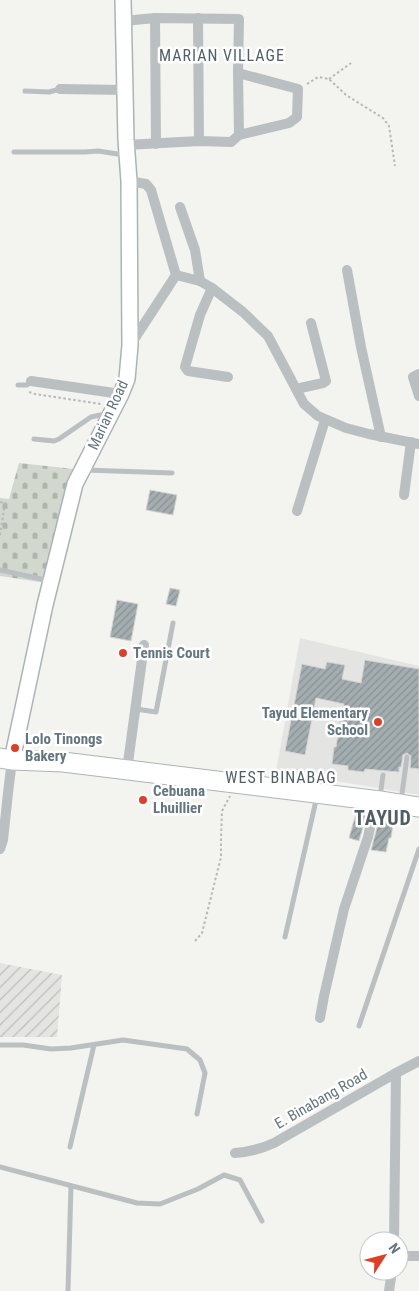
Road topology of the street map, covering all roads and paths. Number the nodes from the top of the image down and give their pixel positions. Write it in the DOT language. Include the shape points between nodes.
graph roads {
  1 [pos="123,0"];
  2 [pos="155,18"];
  3 [pos="198,18"];
  4 [pos="124,21"];
  5 [pos="351,63"];
  6 [pos="238,73"];
  7 [pos="329,79"];
  8 [pos="60,89"];
  9 [pos="298,89"];
  10 [pos="125,90"];
  11 [pos="24,91"];
  12 [pos="239,135"];
  13 [pos="199,141"];
  14 [pos="156,144"];
  15 [pos="127,150"];
  16 [pos="14,152"];
  17 [pos="395,166"];
  18 [pos="129,181"];
  19 [pos="180,207"];
  20 [pos="347,270"];
  21 [pos="176,276"];
  22 [pos="200,281"];
  23 [pos="212,288"];
  24 [pos="311,323"];
  25 [pos="130,345"];
  26 [pos="419,374"];
  27 [pos="228,377"];
  28 [pos="29,383"];
  29 [pos="18,385"];
  30 [pos="296,389"];
  31 [pos="419,396"];
  32 [pos="114,406"];
  33 [pos="325,420"];
  34 [pos="381,437"];
  35 [pos="34,438"];
  36 [pos="415,443"];
  37 [pos="82,470"];
  38 [pos="172,473"];
  39 [pos="404,494"];
  40 [pos="0,502"];
  41 [pos="297,511"];
  42 [pos="0,530"];
  43 [pos="0,535"];
  44 [pos="0,570"];
  45 [pos="50,581"];
  46 [pos="173,623"];
  47 [pos="144,645"];
  48 [pos="136,710"];
  49 [pos="407,757"];
  50 [pos="6,759"];
  51 [pos="127,770"];
  52 [pos="383,775"];
  53 [pos="236,783"];
  54 [pos="317,793"];
  55 [pos="378,801"];
  56 [pos="400,804"];
  57 [pos="419,807"];
  58 [pos="0,849"];
  59 [pos="419,849"];
  60 [pos="285,937"];
  61 [pos="195,941"];
  62 [pos="320,1018"];
  63 [pos="359,1026"];
  64 [pos="0,1045"];
  65 [pos="94,1045"];
  66 [pos="419,1061"];
  67 [pos="396,1073"];
  68 [pos="196,1114"];
  69 [pos="70,1147"];
  70 [pos="235,1153"];
  71 [pos="0,1167"];
  72 [pos="71,1186"];
  73 [pos="262,1220"];
  74 [pos="394,1231"];
  75 [pos="68,1291"];
  1 -- 4 [label="street, Marian Road"];
  2 -- 3 [label="street"];
  2 -- 4 [label="street"];
  2 -- 14 [label="street"];
  3 -- 6 [label="street" via="240,19"];
  3 -- 13 [label="street"];
  4 -- 10 [label="street, Marian Road"];
  5 -- 7 [label="path"];
  6 -- 9 [label="street"];
  6 -- 12 [label="street"];
  7 -- 9 [label="path" via="318,77"];
  7 -- 17 [label="path" via="346,95 383,118 388,126"];
  8 -- 10 [label="street"];
  8 -- 11 [label="lane"];
  9 -- 12 [label="street" via="297,117 293,121"];
  10 -- 15 [label="street, Marian Road"];
  12 -- 13 [label="street" via="231,142"];
  13 -- 14 [label="street"];
  14 -- 15 [label="street"];
  15 -- 16 [label="lane"];
  15 -- 18 [label="street, Marian Road"];
  18 -- 21 [label="street" via="146,184 151,190"];
  18 -- 25 [label="street, Marian Road"];
  19 -- 22 [label="street" via="195,250"];
  20 -- 34 [label="street"];
  21 -- 22 [label="street"];
  21 -- 25 [label="street"];
  22 -- 23 [label="street"];
  23 -- 27 [label="street" via="200,315 185,367 188,371"];
  23 -- 30 [label="street" via="268,336"];
  24 -- 30 [label="street" via="326,381"];
  25 -- 32 [label="street, Marian Road" via="126,379"];
  26 -- 31 [label="street" via="413,378"];
  28 -- 29 [label="lane"];
  28 -- 32 [label="street"];
  28 -- 32 [label="path" via="28,391 35,394"];
  30 -- 33 [label="street" via="304,404"];
  32 -- 35 [label="lane" via="54,441"];
  32 -- 37 [label="street, Marian Road"];
  33 -- 34 [label="street"];
  33 -- 41 [label="street"];
  34 -- 36 [label="street"];
  36 -- 39 [label="street"];
  37 -- 38 [label="lane"];
  37 -- 45 [label="street, Marian Road" via="74,484"];
  40 -- 42 [label="path" via="5,503"];
  42 -- 43 [label="path"];
  44 -- 45 [label="lane"];
  45 -- 50 [label="street, Marian Road"];
  46 -- 48 [label="lane" via="156,712"];
  47 -- 48 [label="street"];
  48 -- 51 [label="street"];
  49 -- 56 [label="lane"];
  50 -- 51 [label="highway"];
  50 -- 58 [label="street"];
  51 -- 53 [label="highway"];
  52 -- 55 [label="lane"];
  53 -- 54 [label="highway"];
  53 -- 61 [label="path" via="222,811 221,857 202,933"];
  54 -- 55 [label="highway"];
  54 -- 60 [label="lane"];
  55 -- 56 [label="highway"];
  55 -- 62 [label="street" via="344,909"];
  56 -- 57 [label="highway"];
  59 -- 63 [label="lane"];
  64 -- 65 [label="lane" via="51,1049"];
  65 -- 68 [label="lane" via="123,1040 187,1049 200,1060 206,1073"];
  65 -- 69 [label="lane"];
  66 -- 67 [label="street, E. Binabang Road"];
  67 -- 70 [label="street, E. Binabang Road" via="262,1149"];
  67 -- 74 [label="street"];
  71 -- 72 [label="lane"];
  72 -- 73 [label="lane" via="137,1203 160,1204 224,1175 240,1180"];
  72 -- 75 [label="lane"];
}
